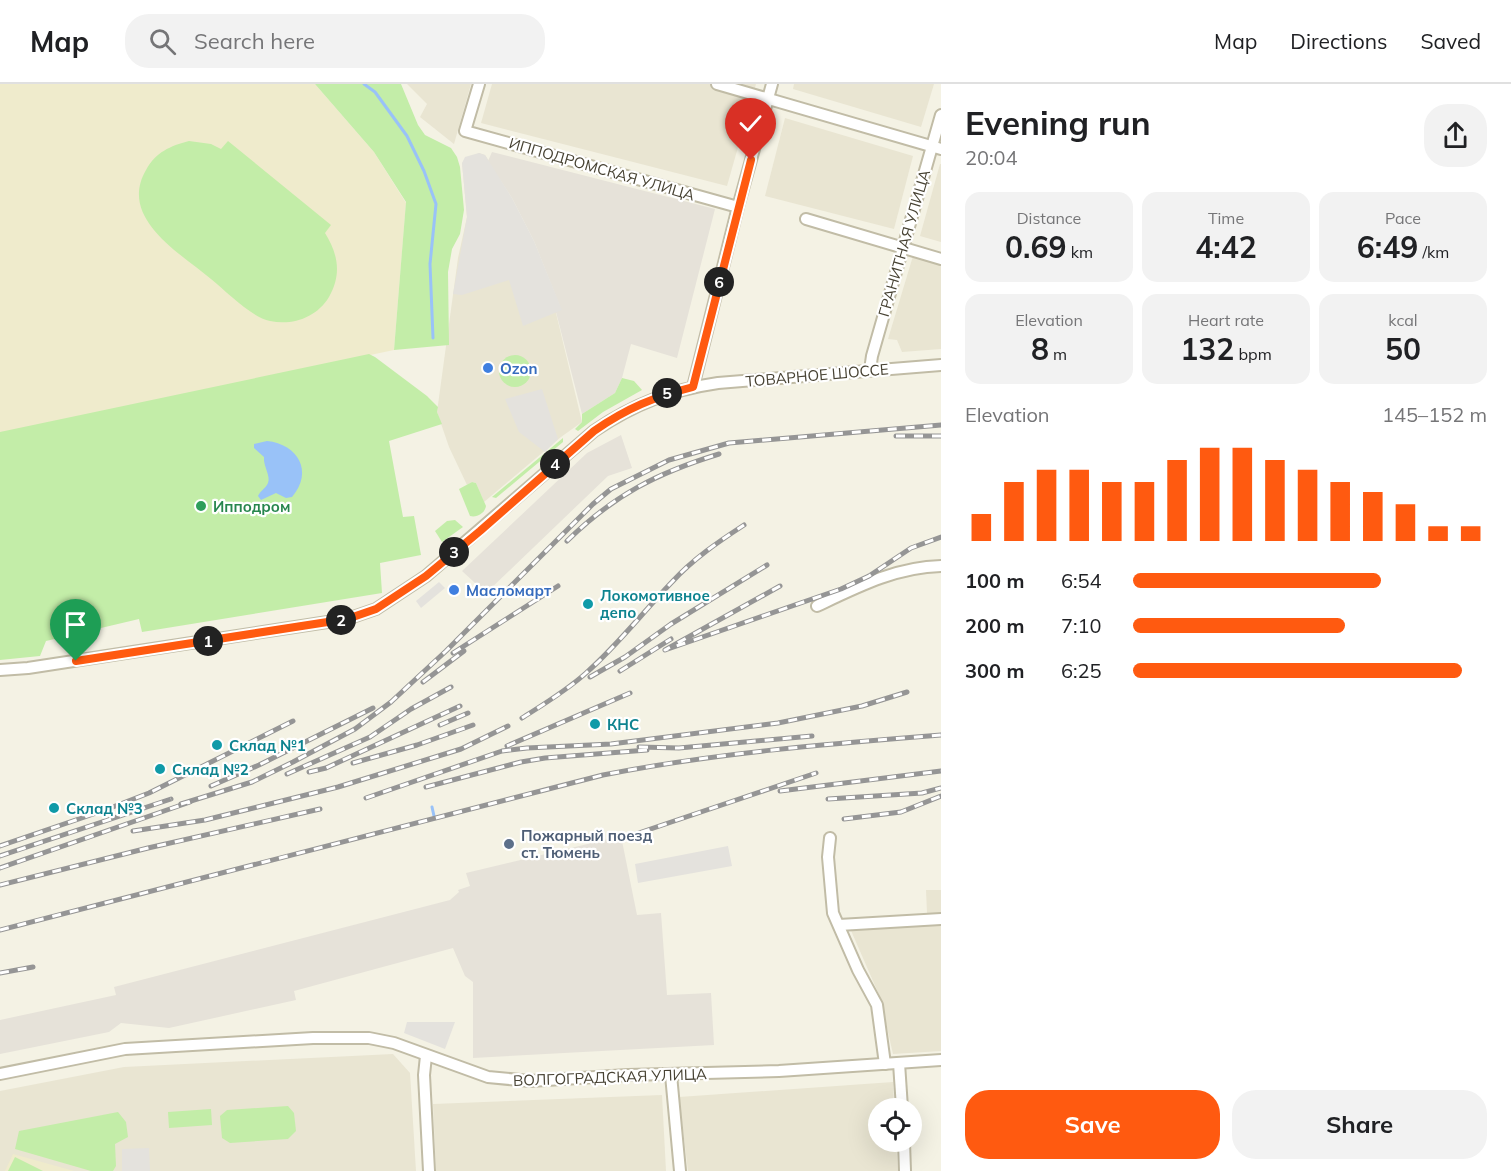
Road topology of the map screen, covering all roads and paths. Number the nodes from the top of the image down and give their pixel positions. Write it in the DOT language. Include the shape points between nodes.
graph roads {
  1 [pos="479,84"];
  2 [pos="717,84"];
  3 [pos="772,84"];
  4 [pos="768,99"];
  5 [pos="941,115"];
  6 [pos="936,148"];
  7 [pos="738,207"];
  8 [pos="806,219"];
  9 [pos="903,248"];
  10 [pos="941,259"];
  11 [pos="941,365"];
  12 [pos="870,370"];
  13 [pos="693,387"];
  14 [pos="941,566"];
  15 [pos="817,606"];
  16 [pos="0,670"];
  17 [pos="830,838"];
  18 [pos="941,919"];
  19 [pos="839,925"];
  20 [pos="426,1056"];
  21 [pos="941,1060"];
  22 [pos="899,1063"];
  23 [pos="885,1064"];
  24 [pos="0,1074"];
  25 [pos="671,1075"];
  26 [pos="901,1098"];
  27 [pos="904,1152"];
  28 [pos="429,1171"];
  29 [pos="680,1171"];
  30 [pos="905,1171"];
  1 -- 7 [label="street, ИППОДРОМСКАЯ УЛИЦА" via="465,131"];
  2 -- 4 [label="street"];
  3 -- 4 [label="street"];
  4 -- 6 [label="street"];
  4 -- 7 [label="street"];
  5 -- 6 [label="street, ГРАНИТНАЯ УЛИЦА"];
  6 -- 9 [label="street, ГРАНИТНАЯ УЛИЦА"];
  7 -- 13 [label="street"];
  8 -- 9 [label="street"];
  9 -- 10 [label="street"];
  9 -- 12 [label="street, ГРАНИТНАЯ УЛИЦА"];
  11 -- 12 [label="street, ТОВАРНОЕ ШОССЕ"];
  12 -- 13 [label="street, ТОВАРНОЕ ШОССЕ"];
  13 -- 16 [label="street, ТОВАРНОЕ ШОССЕ" via="657,396 594,431 432,570 376,609 347,619"];
  14 -- 15 [label="street" via="919,566 870,581"];
  17 -- 19 [label="street" via="833,912"];
  18 -- 19 [label="street"];
  19 -- 23 [label="street" via="876,1005"];
  20 -- 24 [label="street, ВОЛГОГРАДСКАЯ УЛИЦА" via="369,1038 313,1038 125,1049"];
  20 -- 25 [label="street, ВОЛГОГРАДСКАЯ УЛИЦА" via="488,1077 510,1080"];
  20 -- 28 [label="street"];
  21 -- 22 [label="street, ВОЛГОГРАДСКАЯ УЛИЦА"];
  22 -- 23 [label="street, ВОЛГОГРАДСКАЯ УЛИЦА"];
  22 -- 26 [label="street"];
  23 -- 25 [label="street, ВОЛГОГРАДСКАЯ УЛИЦА"];
  25 -- 29 [label="street"];
  27 -- 30 [label="street"];
}
